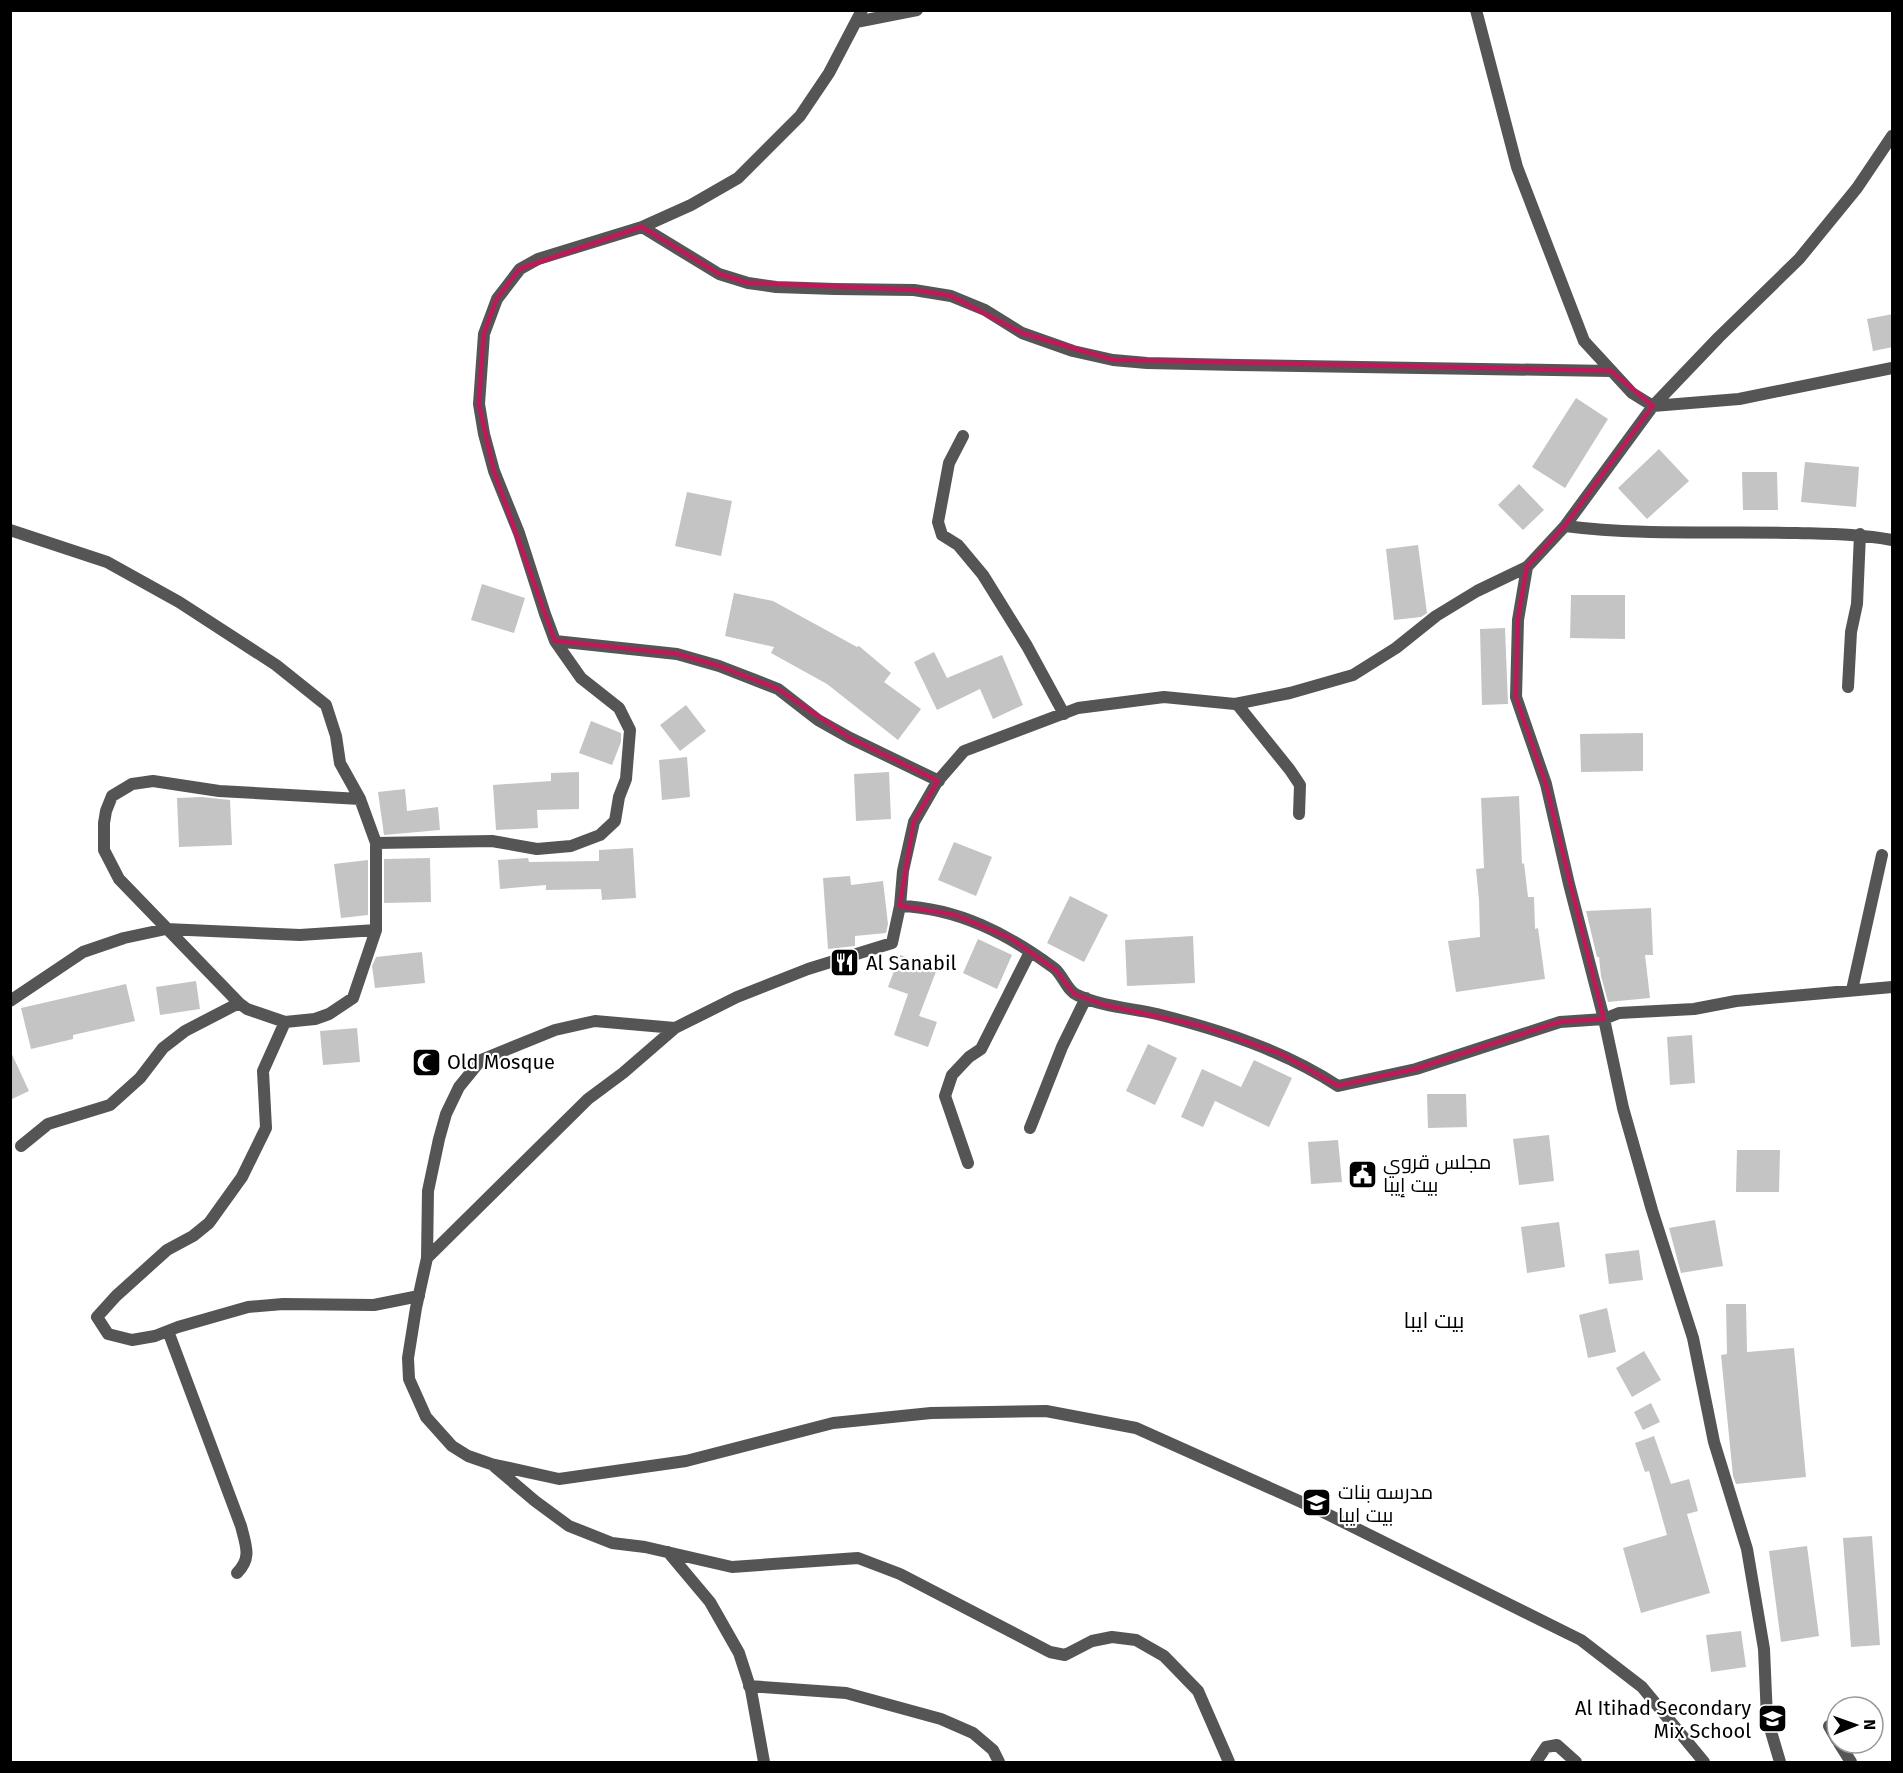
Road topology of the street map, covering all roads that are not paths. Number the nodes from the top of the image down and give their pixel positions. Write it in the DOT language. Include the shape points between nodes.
graph roads {
  1 [pos="917,10"];
  2 [pos="1476,10"];
  3 [pos="859,16"];
  4 [pos="1893,136"];
  5 [pos="642,227"];
  6 [pos="1893,368"];
  7 [pos="1611,371"];
  8 [pos="1653,406"];
  9 [pos="963,436"];
  10 [pos="1564,526"];
  11 [pos="10,530"];
  12 [pos="1860,534"];
  13 [pos="1893,540"];
  14 [pos="1527,567"];
  15 [pos="555,641"];
  16 [pos="1848,687"];
  17 [pos="1237,704"];
  18 [pos="1064,714"];
  19 [pos="939,781"];
  20 [pos="360,799"];
  21 [pos="1299,814"];
  22 [pos="376,843"];
  23 [pos="1882,855"];
  24 [pos="900,906"];
  25 [pos="166,929"];
  26 [pos="376,930"];
  27 [pos="1030,952"];
  28 [pos="1893,987"];
  29 [pos="1852,990"];
  30 [pos="1086,998"];
  31 [pos="10,1001"];
  32 [pos="240,1003"];
  33 [pos="1604,1019"];
  34 [pos="285,1022"];
  35 [pos="675,1028"];
  36 [pos="1030,1128"];
  37 [pos="21,1146"];
  38 [pos="968,1163"];
  39 [pos="428,1258"];
  40 [pos="419,1296"];
  41 [pos="168,1331"];
  42 [pos="491,1464"];
  43 [pos="668,1552"];
  44 [pos="237,1574"];
  45 [pos="749,1686"];
  46 [pos="764,1762"];
  47 [pos="999,1762"];
  48 [pos="1229,1762"];
  49 [pos="1536,1762"];
  50 [pos="1576,1762"];
  51 [pos="1704,1762"];
  52 [pos="1780,1762"];
  1 -- 3 [label="street"];
  2 -- 7 [label="street" via="1517,167 1584,341"];
  3 -- 5 [label="street" via="829,73 800,116 771,147 738,178"];
  4 -- 8 [label="street" via="1857,188 1799,258"];
  5 -- 7 [label="street" via="719,274 748,283 834,290 914,290 951,296 985,310 1022,333 1113,360"];
  5 -- 15 [label="street" via="538,259 520,269 497,299 484,334 479,404 484,434"];
  6 -- 8 [label="street" via="1739,399"];
  7 -- 8 [label="street" via="1632,393"];
  8 -- 10 [label="street"];
  9 -- 18 [label="street" via="949,463 938,522 942,535 958,544 983,575 1028,646"];
  10 -- 12 [label="street" via="1656,532"];
  10 -- 14 [label="street"];
  11 -- 20 [label="street" via="107,562 179,602 276,666 326,705 340,763"];
  12 -- 13 [label="street"];
  12 -- 16 [label="street"];
  14 -- 17 [label="street" via="1436,616 1353,675"];
  14 -- 33 [label="street" via="1518,621 1516,697 1546,784"];
  15 -- 19 [label="street" via="677,654 719,666 778,689 818,720"];
  15 -- 22 [label="street" via="581,678 619,708 630,730 626,779 615,821 600,835 571,846 537,849 492,841"];
  17 -- 18 [label="street" via="1164,697 1078,708"];
  17 -- 21 [label="street" via="1300,785"];
  18 -- 19 [label="street" via="964,752"];
  19 -- 24 [label="street" via="914,822"];
  20 -- 22 [label="street"];
  20 -- 25 [label="street" via="219,791 153,781 132,784 112,796 104,823 104,850 118,879"];
  22 -- 26 [label="street"];
  23 -- 29 [label="street"];
  24 -- 27 [label="street" via="955,915 1010,938"];
  24 -- 35 [label="street" via="892,943 808,969 737,997"];
  25 -- 26 [label="street" via="300,935"];
  25 -- 31 [label="street" via="83,952"];
  25 -- 32 [label="street"];
  26 -- 34 [label="street" via="353,998 315,1019"];
  27 -- 30 [label="street" via="1057,971 1074,994"];
  27 -- 38 [label="street" via="981,1049 952,1075 945,1096"];
  28 -- 29 [label="street"];
  29 -- 33 [label="street" via="1694,1009 1619,1013"];
  30 -- 33 [label="street" via="1201,1026 1281,1054 1338,1086 1416,1069 1560,1022"];
  30 -- 36 [label="street"];
  32 -- 34 [label="street"];
  32 -- 37 [label="street" via="163,1048 140,1078 110,1106 48,1124"];
  33 -- 52 [label="street" via="1623,1108 1693,1338 1714,1442 1747,1549 1764,1649 1767,1718"];
  34 -- 41 [label="street" via="263,1071 266,1128 242,1177 210,1223 167,1250 96,1317 108,1334 132,1340"];
  35 -- 39 [label="street" via="588,1099"];
  35 -- 39 [label="street" via="595,1021 555,1030 481,1060 459,1087 439,1139 428,1191"];
  39 -- 40 [label="street"];
  40 -- 41 [label="street" via="374,1305 248,1307"];
  40 -- 42 [label="street" via="408,1358 409,1379 416,1397 426,1417 452,1446"];
  41 -- 44 [label="street" via="241,1526 247,1551 245,1565"];
  42 -- 43 [label="street" via="569,1526 612,1543"];
  42 -- 51 [label="street" via="559,1479 686,1461 833,1423 931,1413 1046,1411 1136,1428 1319,1510 1581,1640 1642,1687"];
  43 -- 45 [label="street" via="710,1602 739,1653"];
  43 -- 48 [label="street" via="732,1567 858,1558 900,1574 1050,1652 1065,1655 1092,1641 1112,1637 1136,1640 1164,1656 1198,1691"];
  45 -- 46 [label="street"];
  45 -- 47 [label="street" via="846,1693 941,1719 973,1734 993,1750"];
  49 -- 50 [label="street" via="1546,1747 1557,1745"];
}
